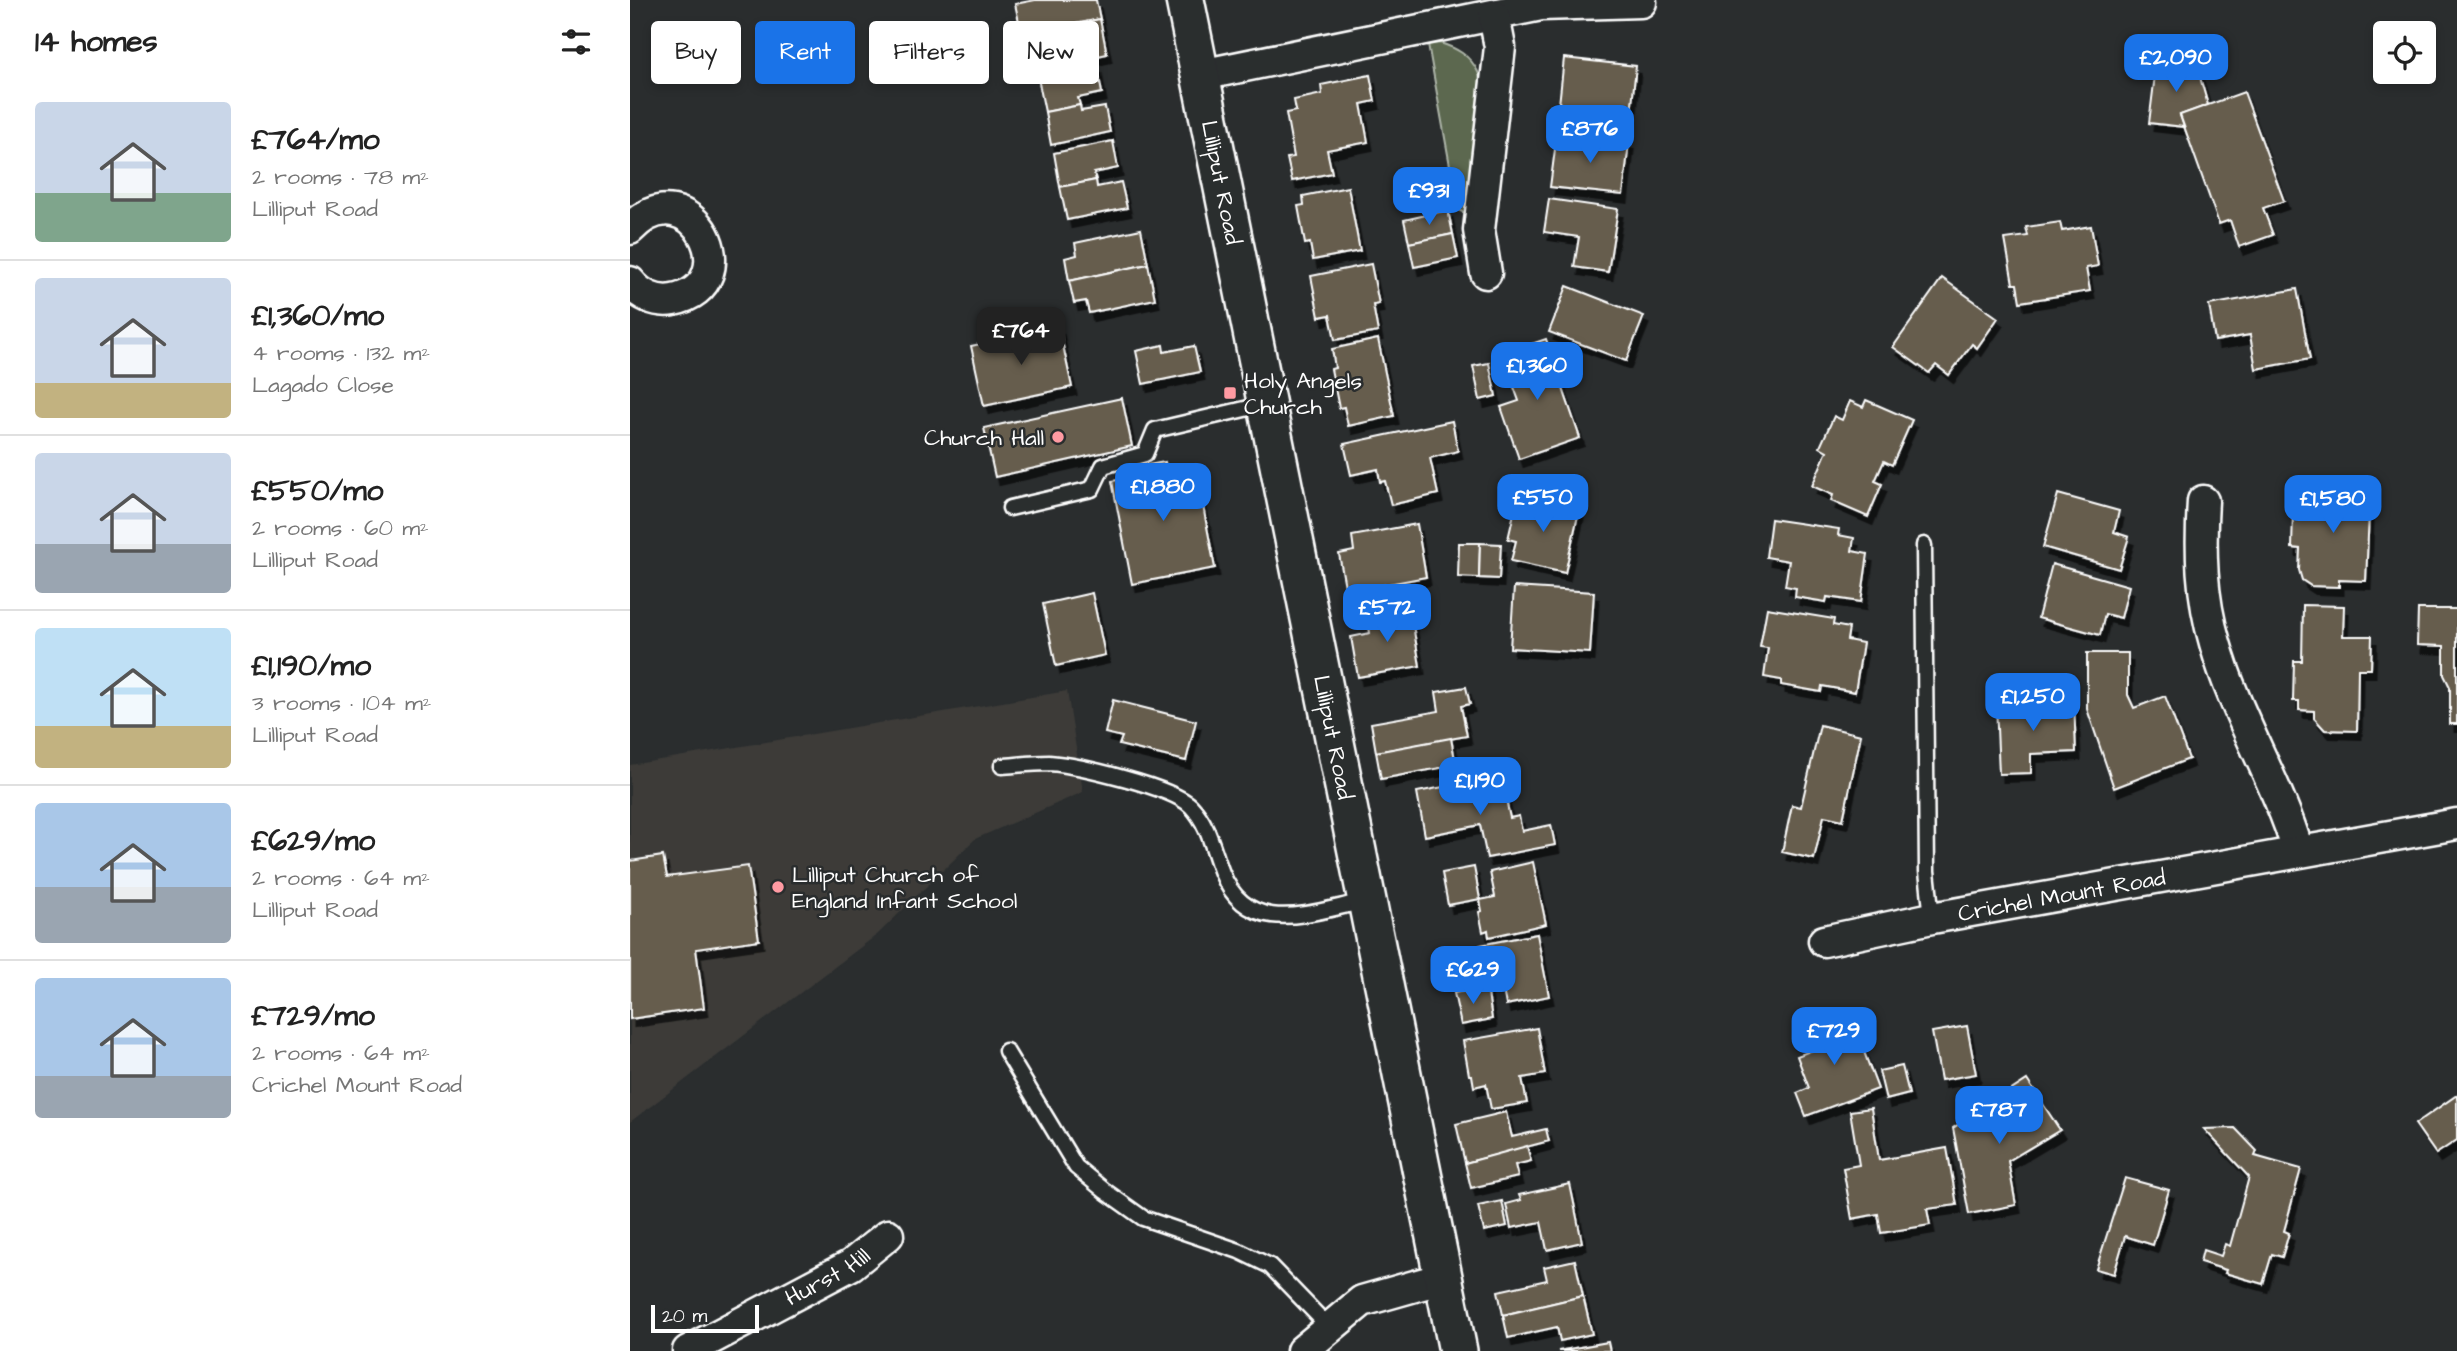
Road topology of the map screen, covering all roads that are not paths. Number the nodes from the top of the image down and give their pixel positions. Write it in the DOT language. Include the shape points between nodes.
graph roads {
  1 [pos="1185,0"];
  2 [pos="1641,2"];
  3 [pos="1494,16"];
  4 [pos="1201,75"];
  5 [pos="630,229"];
  6 [pos="1486,273"];
  7 [pos="630,282"];
  8 [pos="1268,404"];
  9 [pos="2203,501"];
  10 [pos="1010,508"];
  11 [pos="1924,545"];
  12 [pos="1002,766"];
  13 [pos="2457,824"];
  14 [pos="2298,851"];
  15 [pos="1367,901"];
  16 [pos="1931,918"];
  17 [pos="1824,941"];
  18 [pos="1006,1051"];
  19 [pos="888,1236"];
  20 [pos="1443,1278"];
  21 [pos="1328,1326"];
  22 [pos="688,1351"];
  23 [pos="1302,1351"];
  24 [pos="1458,1351"];
  1 -- 4 [label="street, Lilliput Road"];
  2 -- 3 [label="street" via="1541,5"];
  3 -- 4 [label="street"];
  3 -- 6 [label="street" via="1500,47 1479,230"];
  4 -- 8 [label="street, Lilliput Road"];
  5 -- 7 [label="street" via="656,212 686,215 707,237 710,251 704,278 684,297 656,299"];
  8 -- 10 [label="lane" via="1155,430 1145,454 1103,466 1092,489"];
  8 -- 15 [label="street, Lilliput Road"];
  9 -- 14 [label="street" via="2201,566 2215,645"];
  11 -- 16 [label="lane"];
  12 -- 15 [label="lane" via="1051,763 1102,772 1190,805 1209,834 1223,876 1240,903 1262,914 1303,915"];
  13 -- 14 [label="street, Crichel Mount Road"];
  14 -- 16 [label="street, Crichel Mount Road"];
  15 -- 20 [label="street, Lilliput Road"];
  16 -- 17 [label="street, Crichel Mount Road"];
  18 -- 21 [label="lane" via="1076,1167 1143,1218 1270,1266"];
  19 -- 22 [label="street, Hurst Hill" via="851,1265"];
  20 -- 21 [label="street" via="1362,1301"];
  20 -- 24 [label="street, Lilliput Road"];
  21 -- 23 [label="street"];
}
